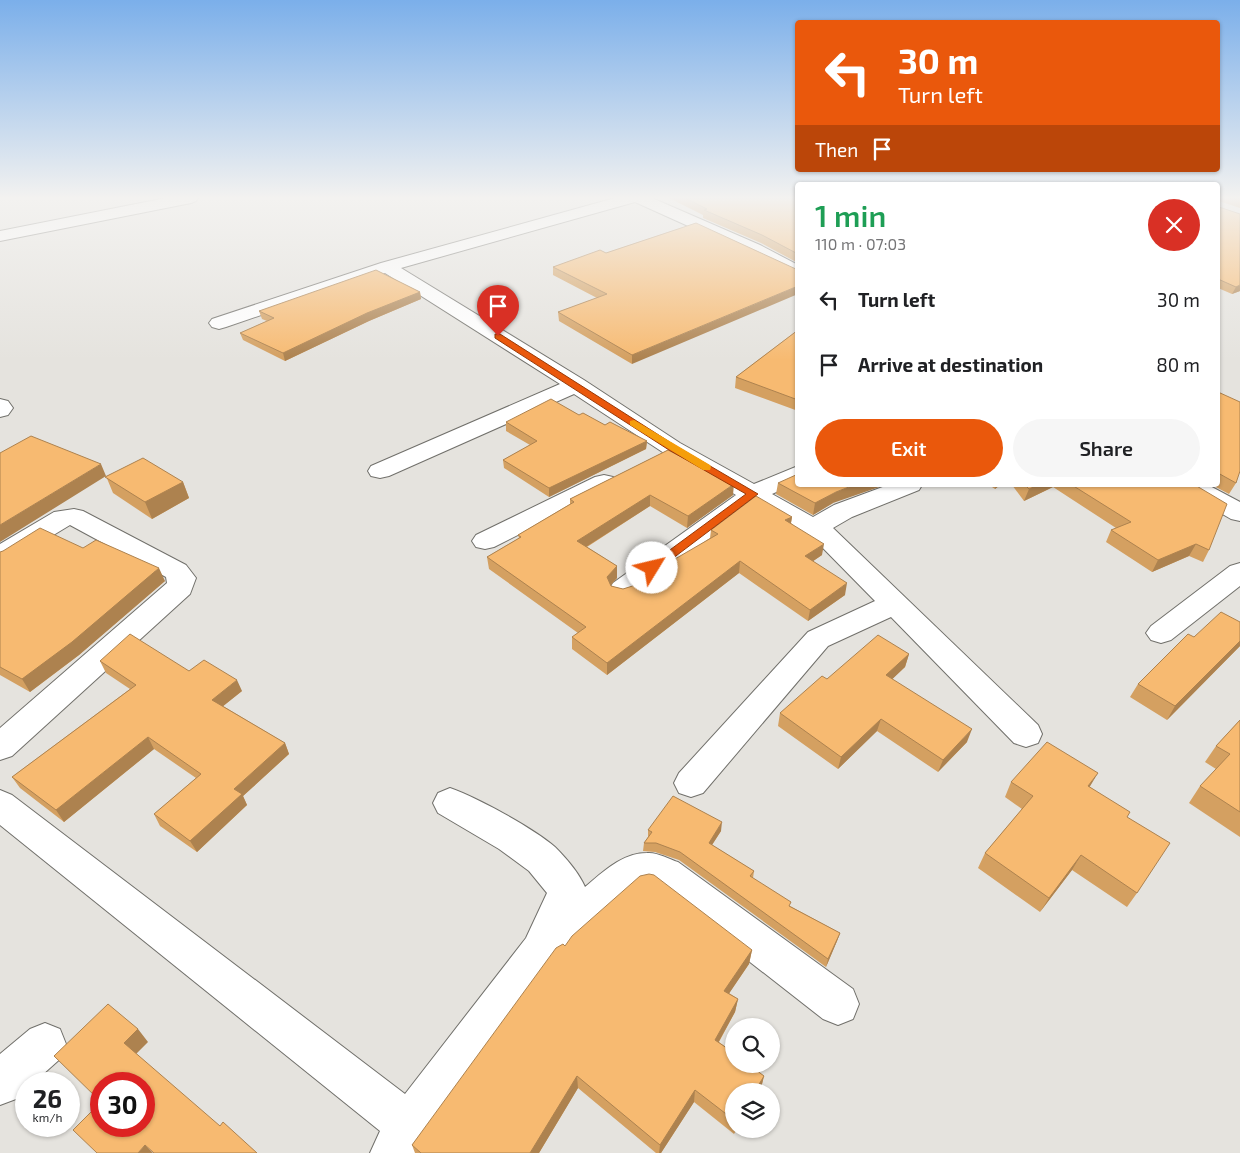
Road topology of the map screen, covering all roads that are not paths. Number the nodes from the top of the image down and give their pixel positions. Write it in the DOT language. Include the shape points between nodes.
graph roads {
  1 [pos="441,252"];
  2 [pos="759,252"];
  3 [pos="387,267"];
  4 [pos="795,270"];
  5 [pos="219,323"];
  6 [pos="576,385"];
  7 [pos="0,406"];
  8 [pos="0,410"];
  9 [pos="672,448"];
  10 [pos="380,471"];
  11 [pos="795,474"];
  12 [pos="905,487"];
  13 [pos="1194,487"];
  14 [pos="753,494"];
  15 [pos="1240,513"];
  16 [pos="814,528"];
  17 [pos="485,542"];
  18 [pos="0,556"];
  19 [pos="1240,572"];
  20 [pos="623,590"];
  21 [pos="894,604"];
  22 [pos="1161,633"];
  23 [pos="1026,734"];
  24 [pos="0,748"];
  25 [pos="691,783"];
  26 [pos="450,804"];
  27 [pos="0,805"];
  28 [pos="540,951"];
  29 [pos="838,1004"];
  30 [pos="45,1044"];
  31 [pos="0,1083"];
  32 [pos="401,1139"];
  1 -- 3 [label="street"];
  2 -- 4 [label="street"];
  3 -- 5 [label="street"];
  3 -- 6 [label="street"];
  6 -- 9 [label="street"];
  6 -- 10 [label="street"];
  7 -- 8 [label="street"];
  9 -- 14 [label="street"];
  9 -- 17 [label="street"];
  11 -- 14 [label="street"];
  12 -- 16 [label="street" via="843,511"];
  13 -- 15 [label="street"];
  14 -- 16 [label="street"];
  14 -- 20 [label="street"];
  16 -- 21 [label="street" via="825,535"];
  18 -- 24 [label="street" via="63,518 74,517 176,570 182,578 180,587"];
  19 -- 22 [label="street"];
  21 -- 23 [label="street"];
  21 -- 25 [label="street" via="818,639"];
  26 -- 28 [label="street" via="512,838 542,859 568,890"];
  27 -- 32 [label="street"];
  28 -- 29 [label="street" via="628,874 648,870 665,874 698,897"];
  28 -- 32 [label="street"];
  30 -- 31 [label="street"];
}
